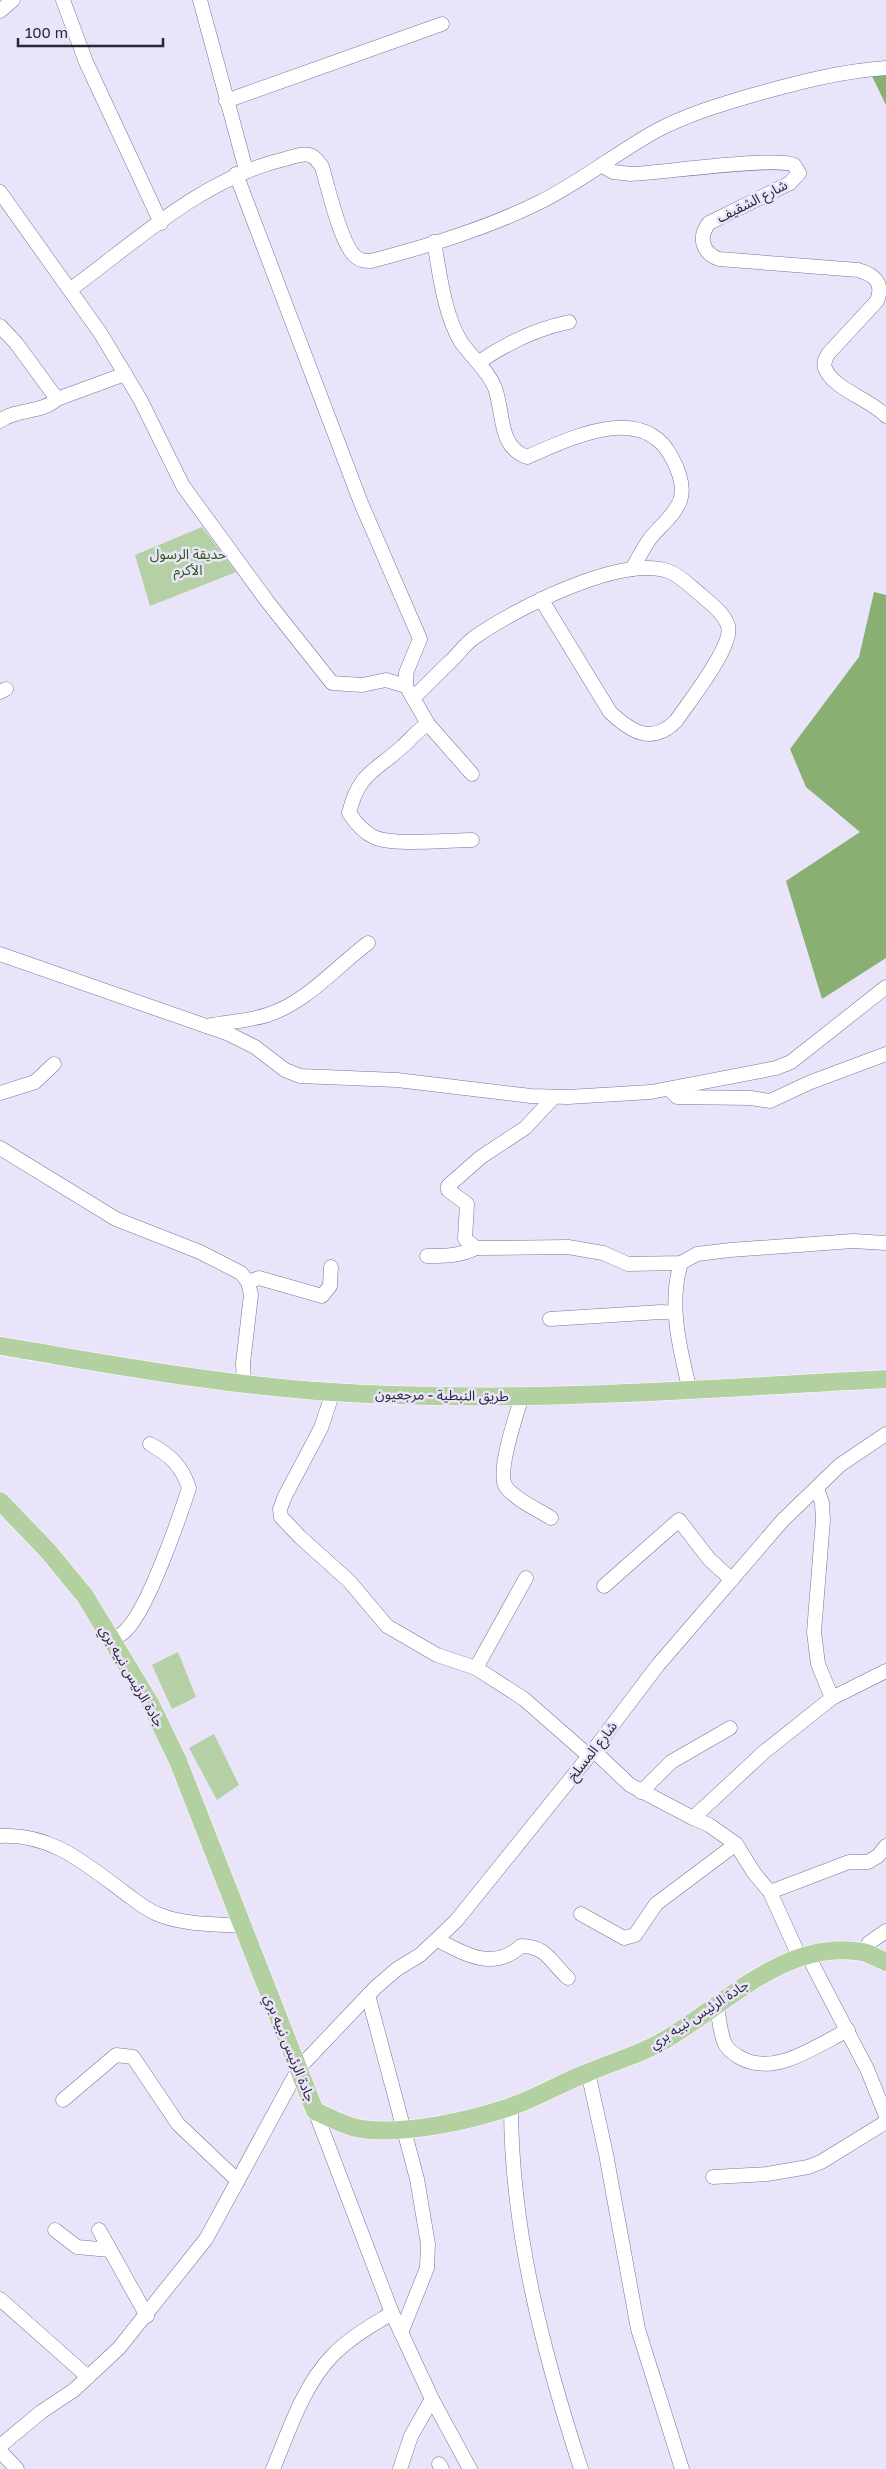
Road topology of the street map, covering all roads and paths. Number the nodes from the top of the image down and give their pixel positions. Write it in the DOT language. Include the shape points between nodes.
graph roads {
  1 [pos="13,0"];
  2 [pos="63,0"];
  3 [pos="203,1"];
  4 [pos="0,11"];
  5 [pos="442,24"];
  6 [pos="886,68"];
  7 [pos="226,101"];
  8 [pos="601,165"];
  9 [pos="241,172"];
  10 [pos="0,192"];
  11 [pos="161,223"];
  12 [pos="434,242"];
  13 [pos="71,290"];
  14 [pos="569,322"];
  15 [pos="0,326"];
  16 [pos="479,362"];
  17 [pos="125,374"];
  18 [pos="57,399"];
  19 [pos="886,416"];
  20 [pos="0,421"];
  21 [pos="632,569"];
  22 [pos="541,599"];
  23 [pos="406,686"];
  24 [pos="413,698"];
  25 [pos="428,724"];
  26 [pos="472,774"];
  27 [pos="472,840"];
  28 [pos="368,943"];
  29 [pos="0,954"];
  30 [pos="886,987"];
  31 [pos="205,1026"];
  32 [pos="886,1054"];
  33 [pos="54,1064"];
  34 [pos="669,1089"];
  35 [pos="0,1093"];
  36 [pos="554,1097"];
  37 [pos="0,1148"];
  38 [pos="886,1243"];
  39 [pos="476,1248"];
  40 [pos="427,1256"];
  41 [pos="681,1263"];
  42 [pos="331,1267"];
  43 [pos="248,1282"];
  44 [pos="675,1313"];
  45 [pos="550,1319"];
  46 [pos="0,1346"];
  47 [pos="886,1379"];
  48 [pos="244,1384"];
  49 [pos="690,1391"];
  50 [pos="333,1392"];
  51 [pos="522,1396"];
  52 [pos="886,1434"];
  53 [pos="150,1444"];
  54 [pos="817,1489"];
  55 [pos="0,1501"];
  56 [pos="551,1518"];
  57 [pos="526,1578"];
  58 [pos="732,1580"];
  59 [pos="604,1586"];
  60 [pos="112,1640"];
  61 [pos="476,1668"];
  62 [pos="886,1671"];
  63 [pos="832,1698"];
  64 [pos="730,1728"];
  65 [pos="591,1753"];
  66 [pos="641,1792"];
  67 [pos="693,1818"];
  68 [pos="0,1836"];
  69 [pos="736,1844"];
  70 [pos="886,1846"];
  71 [pos="770,1892"];
  72 [pos="581,1914"];
  73 [pos="243,1926"];
  74 [pos="886,1931"];
  75 [pos="438,1940"];
  76 [pos="864,1952"];
  77 [pos="804,1956"];
  78 [pos="886,1962"];
  79 [pos="568,1978"];
  80 [pos="368,1995"];
  81 [pos="717,2006"];
  82 [pos="848,2030"];
  83 [pos="299,2068"];
  84 [pos="588,2072"];
  85 [pos="62,2100"];
  86 [pos="511,2106"];
  87 [pos="315,2111"];
  88 [pos="886,2116"];
  89 [pos="886,2122"];
  90 [pos="404,2129"];
  91 [pos="714,2177"];
  92 [pos="238,2181"];
  93 [pos="55,2230"];
  94 [pos="99,2230"];
  95 [pos="110,2250"];
  96 [pos="0,2299"];
  97 [pos="392,2313"];
  98 [pos="147,2316"];
  99 [pos="401,2333"];
  100 [pos="88,2377"];
  101 [pos="432,2399"];
  102 [pos="0,2446"];
  103 [pos="0,2451"];
  104 [pos="17,2469"];
  105 [pos="273,2469"];
  106 [pos="400,2469"];
  107 [pos="470,2469"];
  108 [pos="581,2469"];
  109 [pos="682,2469"];
  1 -- 4 [label="street"];
  2 -- 11 [label="street" via="86,62"];
  3 -- 7 [label="street"];
  5 -- 7 [label="street"];
  6 -- 8 [label="street" via="784,86 698,112 655,132"];
  7 -- 9 [label="street"];
  8 -- 12 [label="street" via="557,194 518,213"];
  8 -- 19 [label="street, شارع الشقيف" via="613,172 631,174 751,164 794,166 799,173 790,183 709,223 702,236 703,244 710,255 719,259 849,269 866,272 877,280 880,290 877,301 824,362 837,383 869,401"];
  9 -- 11 [label="street"];
  9 -- 12 [label="street" via="301,155 312,156 322,167 348,246 362,261"];
  9 -- 23 [label="street" via="361,503 420,639 406,673"];
  10 -- 13 [label="street"];
  11 -- 13 [label="street"];
  12 -- 16 [label="street" via="452,322 460,341"];
  13 -- 17 [label="street"];
  14 -- 16 [label="street" via="518,338"];
  15 -- 18 [label="street"];
  16 -- 21 [label="street" via="494,388 506,439 518,454 526,457 578,435 614,428 648,432 670,452 682,486 680,500 674,512 649,540"];
  17 -- 18 [label="street"];
  17 -- 23 [label="street" via="183,486 332,683 362,686 386,680"];
  18 -- 20 [label="street" via="46,407"];
  21 -- 22 [label="street" via="557,591"];
  21 -- 22 [label="street" via="669,571 718,610 728,624 729,632 715,662 676,721 659,732 638,733 610,712"];
  22 -- 24 [label="street" via="474,638"];
  23 -- 24 [label="street"];
  24 -- 25 [label="street"];
  25 -- 26 [label="street"];
  25 -- 27 [label="street" via="364,777 354,792 349,813 375,838"];
  28 -- 31 [label="street" via="306,994 277,1012"];
  29 -- 31 [label="street"];
  30 -- 34 [label="street" via="791,1062 761,1073"];
  31 -- 36 [label="street" via="242,1040 285,1070 300,1076 397,1080"];
  32 -- 34 [label="street" via="770,1101 677,1097"];
  33 -- 35 [label="street" via="35,1082"];
  34 -- 36 [label="street"];
  36 -- 39 [label="street" via="525,1128 481,1157 448,1186 448,1190 467,1204 466,1239"];
  37 -- 43 [label="street" via="116,1219 231,1266"];
  38 -- 41 [label="street" via="853,1241 730,1250 697,1254"];
  39 -- 40 [label="street" via="465,1254"];
  39 -- 41 [label="street" via="553,1246 603,1252 628,1264"];
  41 -- 44 [label="street"];
  42 -- 43 [label="street" via="330,1286 322,1296 259,1278"];
  43 -- 48 [label="street" via="251,1295 242,1363"];
  44 -- 45 [label="street"];
  44 -- 49 [label="street"];
  46 -- 48 [label="main road, طريق النبطية - مرجعيون"];
  47 -- 49 [label="main road, طريق النبطية - مرجعيون"];
  48 -- 50 [label="main road, طريق النبطية - مرجعيون"];
  49 -- 51 [label="main road, طريق النبطية - مرجعيون"];
  50 -- 51 [label="main road, طريق النبطية - مرجعيون"];
  50 -- 61 [label="street" via="321,1428 285,1496 281,1517 349,1581 387,1626 437,1655"];
  51 -- 56 [label="street" via="505,1461 505,1486"];
  52 -- 54 [label="street, شارع المسلخ" via="840,1465"];
  53 -- 60 [label="street" via="176,1461 189,1488 136,1618 127,1630"];
  54 -- 58 [label="street, شارع المسلخ" via="782,1520"];
  54 -- 63 [label="street" via="824,1520 814,1632 818,1664"];
  55 -- 60 [label="main road, جادة الرئيس نبيه بري" via="86,1596"];
  57 -- 61 [label="street"];
  58 -- 59 [label="street" via="709,1559 679,1520"];
  58 -- 65 [label="street, شارع المسلخ" via="658,1666"];
  60 -- 73 [label="main road, جادة الرئيس نبيه بري" via="151,1705 178,1761"];
  61 -- 65 [label="street" via="524,1699"];
  62 -- 63 [label="street"];
  63 -- 67 [label="street" via="764,1752"];
  64 -- 66 [label="street" via="671,1762"];
  65 -- 66 [label="street"];
  65 -- 75 [label="street, شارع المسلخ"];
  66 -- 67 [label="street"];
  67 -- 69 [label="street"];
  68 -- 73 [label="street" via="38,1840 65,1849 159,1915 179,1921"];
  69 -- 71 [label="street"];
  69 -- 72 [label="street" via="656,1904 635,1936 624,1938"];
  70 -- 71 [label="street" via="868,1862 849,1862"];
  71 -- 77 [label="street"];
  73 -- 83 [label="main road, جادة الرئيس نبيه بري"];
  74 -- 76 [label="street" via="869,1943"];
  75 -- 79 [label="street" via="456,1950 491,1960 510,1956 521,1946 534,1946 551,1958 556,1968"];
  75 -- 80 [label="street, شارع المسلخ" via="397,1969"];
  76 -- 77 [label="main road, جادة الرئيس نبيه بري" via="828,1950"];
  76 -- 78 [label="main road, جادة الرئيس نبيه بري"];
  77 -- 81 [label="main road, جادة الرئيس نبيه بري" via="758,1975"];
  77 -- 82 [label="street"];
  80 -- 83 [label="street, شارع المسلخ"];
  80 -- 90 [label="street"];
  81 -- 82 [label="street" via="727,2048 743,2059 757,2063 784,2061"];
  81 -- 84 [label="main road, جادة الرئيس نبيه بري" via="629,2058"];
  82 -- 88 [label="street"];
  83 -- 87 [label="main road, جادة الرئيس نبيه بري"];
  83 -- 92 [label="street, شارع المسلخ"];
  84 -- 86 [label="main road, جادة الرئيس نبيه بري"];
  84 -- 109 [label="street" via="638,2329"];
  85 -- 92 [label="street" via="116,2055 133,2057 178,2124"];
  86 -- 90 [label="main road, جادة الرئيس نبيه بري" via="478,2116"];
  86 -- 108 [label="street" via="513,2178 531,2284 544,2349"];
  87 -- 90 [label="main road, جادة الرئيس نبيه بري" via="360,2129"];
  87 -- 97 [label="street"];
  89 -- 91 [label="street" via="808,2167 767,2174"];
  90 -- 99 [label="street" via="417,2179 428,2244 427,2268"];
  92 -- 98 [label="street, شارع المسلخ" via="206,2239"];
  93 -- 95 [label="street" via="77,2247"];
  94 -- 95 [label="street"];
  95 -- 98 [label="street"];
  96 -- 100 [label="street"];
  97 -- 99 [label="street"];
  97 -- 105 [label="street" via="345,2344 323,2367 310,2385"];
  98 -- 100 [label="street, شارع المسلخ"];
  99 -- 101 [label="street"];
  100 -- 102 [label="street, شارع المسلخ"];
  101 -- 106 [label="street" via="411,2436"];
  101 -- 107 [label="street"];
  103 -- 104 [label="street"];
}
